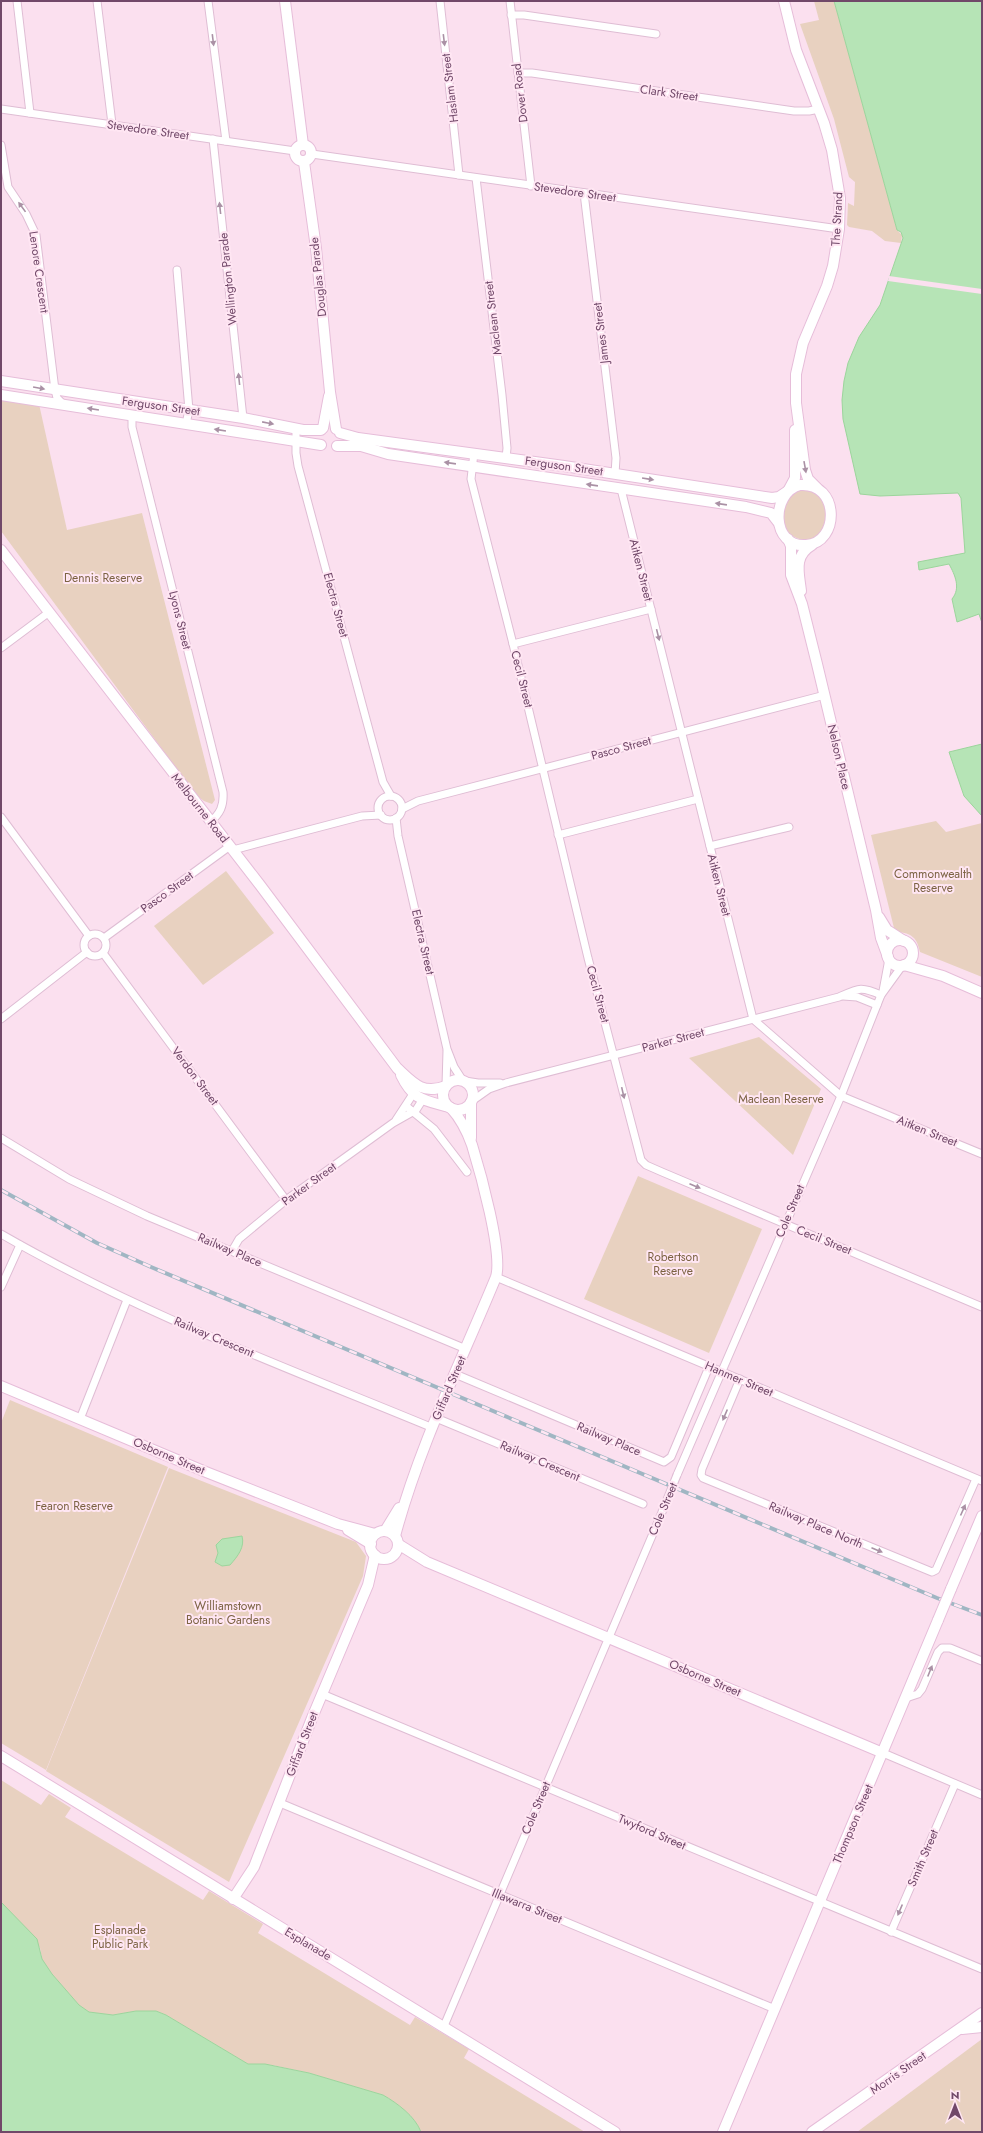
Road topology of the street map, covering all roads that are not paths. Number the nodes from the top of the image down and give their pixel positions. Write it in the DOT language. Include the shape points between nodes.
graph roads {
  1 [pos="17,1"];
  2 [pos="97,1"];
  3 [pos="208,1"];
  4 [pos="285,1"];
  5 [pos="440,1"];
  6 [pos="510,1"];
  7 [pos="784,1"];
  8 [pos="511,15"];
  9 [pos="656,34"];
  10 [pos="518,73"];
  11 [pos="1,109"];
  12 [pos="819,109"];
  13 [pos="30,113"];
  14 [pos="112,124"];
  15 [pos="213,140"];
  16 [pos="226,141"];
  17 [pos="1,145"];
  18 [pos="299,148"];
  19 [pos="312,154"];
  20 [pos="304,162"];
  21 [pos="459,175"];
  22 [pos="476,178"];
  23 [pos="531,186"];
  24 [pos="584,193"];
  25 [pos="839,229"];
  26 [pos="177,270"];
  27 [pos="1,381"];
  28 [pos="55,390"];
  29 [pos="330,392"];
  30 [pos="1,395"];
  31 [pos="63,404"];
  32 [pos="189,410"];
  33 [pos="132,415"];
  34 [pos="797,415"];
  35 [pos="243,418"];
  36 [pos="186,424"];
  37 [pos="296,429"];
  38 [pos="322,429"];
  39 [pos="338,431"];
  40 [pos="295,440"];
  41 [pos="321,445"];
  42 [pos="337,446"];
  43 [pos="474,453"];
  44 [pos="506,458"];
  45 [pos="472,467"];
  46 [pos="615,474"];
  47 [pos="817,488"];
  48 [pos="621,489"];
  49 [pos="788,491"];
  50 [pos="778,522"];
  51 [pos="788,540"];
  52 [pos="813,544"];
  53 [pos="1,550"];
  54 [pos="802,604"];
  55 [pos="651,609"];
  56 [pos="48,613"];
  57 [pos="513,644"];
  58 [pos="1,648"];
  59 [pos="825,695"];
  60 [pos="682,732"];
  61 [pos="544,769"];
  62 [pos="387,797"];
  63 [pos="698,800"];
  64 [pos="401,805"];
  65 [pos="379,806"];
  66 [pos="381,815"];
  67 [pos="362,816"];
  68 [pos="1,817"];
  69 [pos="393,818"];
  70 [pos="210,822"];
  71 [pos="789,827"];
  72 [pos="558,835"];
  73 [pos="710,846"];
  74 [pos="231,848"];
  75 [pos="876,910"];
  76 [pos="89,936"];
  77 [pos="104,938"];
  78 [pos="904,941"];
  79 [pos="912,949"];
  80 [pos="86,952"];
  81 [pos="103,953"];
  82 [pos="888,958"];
  83 [pos="903,966"];
  84 [pos="943,976"];
  85 [pos="982,993"];
  86 [pos="882,994"];
  87 [pos="839,997"];
  88 [pos="877,1005"];
  89 [pos="1,1019"];
  90 [pos="753,1019"];
  91 [pos="447,1049"];
  92 [pos="614,1055"];
  93 [pos="397,1068"];
  94 [pos="464,1081"];
  95 [pos="506,1083"];
  96 [pos="446,1085"];
  97 [pos="422,1088"];
  98 [pos="413,1094"];
  99 [pos="841,1096"];
  100 [pos="423,1100"];
  101 [pos="471,1102"];
  102 [pos="406,1106"];
  103 [pos="450,1107"];
  104 [pos="413,1112"];
  105 [pos="393,1123"];
  106 [pos="1,1138"];
  107 [pos="471,1144"];
  108 [pos="982,1154"];
  109 [pos="467,1172"];
  110 [pos="286,1200"];
  111 [pos="784,1224"];
  112 [pos="1,1234"];
  113 [pos="20,1245"];
  114 [pos="232,1251"];
  115 [pos="496,1277"];
  116 [pos="1,1287"];
  117 [pos="127,1300"];
  118 [pos="982,1307"];
  119 [pos="466,1349"];
  120 [pos="709,1366"];
  121 [pos="721,1372"];
  122 [pos="455,1374"];
  123 [pos="740,1379"];
  124 [pos="1,1386"];
  125 [pos="80,1419"];
  126 [pos="435,1423"];
  127 [pos="979,1480"];
  128 [pos="405,1500"];
  129 [pos="643,1504"];
  130 [pos="982,1516"];
  131 [pos="338,1524"];
  132 [pos="380,1532"];
  133 [pos="397,1540"];
  134 [pos="370,1544"];
  135 [pos="375,1555"];
  136 [pos="390,1556"];
  137 [pos="427,1562"];
  138 [pos="368,1585"];
  139 [pos="608,1638"];
  140 [pos="982,1661"];
  141 [pos="322,1694"];
  142 [pos="906,1698"];
  143 [pos="883,1753"];
  144 [pos="1,1756"];
  145 [pos="954,1784"];
  146 [pos="545,1788"];
  147 [pos="982,1796"];
  148 [pos="280,1803"];
  149 [pos="500,1895"];
  150 [pos="233,1899"];
  151 [pos="820,1902"];
  152 [pos="891,1932"];
  153 [pos="982,1969"];
  154 [pos="775,2009"];
  155 [pos="982,2012"];
  156 [pos="444,2026"];
  157 [pos="982,2027"];
  158 [pos="958,2030"];
  159 [pos="615,2132"];
  160 [pos="723,2132"];
  161 [pos="812,2132"];
  1 -- 13 [label="street"];
  2 -- 14 [label="street"];
  3 -- 16 [label="street, one-way"];
  4 -- 18 [label="street"];
  5 -- 21 [label="street, Haslam Street, one-way"];
  6 -- 8 [label="street, Dover Road"];
  7 -- 12 [label="street, The Strand" via="796,50"];
  8 -- 9 [label="street" via="522,14"];
  8 -- 10 [label="street, Dover Road"];
  10 -- 12 [label="street, Clark Street" via="794,111 809,112"];
  10 -- 23 [label="street, Dover Road"];
  11 -- 13 [label="street, Stevedore Street"];
  12 -- 25 [label="street, The Strand" via="837,176 840,198"];
  13 -- 14 [label="street, Stevedore Street"];
  14 -- 15 [label="street, Stevedore Street"];
  15 -- 16 [label="street, Stevedore Street"];
  35 -- 15 [label="street, Wellington Parade, one-way"];
  16 -- 18 [label="street, Stevedore Street"];
  28 -- 17 [label="street, Lenore Crescent, one-way" via="37,239 26,214 8,187"];
  18 -- 19 [label="street" via="310,148"];
  18 -- 20 [label="street" via="296,158"];
  19 -- 20 [label="street"];
  19 -- 21 [label="street, Stevedore Street"];
  20 -- 29 [label="street, Douglas Parade" via="316,248"];
  21 -- 22 [label="street, Stevedore Street"];
  22 -- 23 [label="street, Stevedore Street"];
  22 -- 44 [label="street, Maclean Street" via="502,395"];
  23 -- 24 [label="street, Stevedore Street"];
  24 -- 25 [label="street, Stevedore Street"];
  24 -- 46 [label="street, James Street" via="616,458"];
  25 -- 34 [label="street, The Strand" via="827,286 798,358 795,389"];
  26 -- 32 [label="street"];
  27 -- 28 [label="street, Ferguson Street, one-way"];
  28 -- 31 [label="street, Lenore Crescent" via="58,400"];
  28 -- 32 [label="street, Ferguson Street"];
  29 -- 38 [label="street, Douglas Parade"];
  29 -- 39 [label="street, Douglas Parade"];
  30 -- 31 [label="street, Ferguson Street"];
  33 -- 31 [label="street, Ferguson Street, one-way"];
  32 -- 35 [label="street, Ferguson Street"];
  32 -- 36 [label="street"];
  33 -- 36 [label="street, Ferguson Street"];
  33 -- 70 [label="street, Lyons Street" via="132,427 223,792 222,808"];
  34 -- 47 [label="street, The Strand, one-way" via="806,474"];
  34 -- 49 [label="street, The Strand" via="794,478"];
  35 -- 37 [label="street, Ferguson Street, one-way"];
  40 -- 36 [label="street, Ferguson Street, one-way"];
  37 -- 38 [label="street, Ferguson Street"];
  37 -- 40 [label="street, Electra Street"];
  38 -- 39 [label="street" via="330,426"];
  38 -- 41 [label="street" via="318,438"];
  39 -- 42 [label="street" via="341,439"];
  39 -- 43 [label="street, Ferguson Street" via="358,438"];
  40 -- 41 [label="street, Ferguson Street"];
  40 -- 62 [label="street, Electra Street" via="298,466"];
  41 -- 42 [label="street" via="328,449"];
  45 -- 42 [label="street, Ferguson Street, one-way" via="388,454 361,446"];
  43 -- 44 [label="street, Ferguson Street"];
  43 -- 45 [label="street, Cecil Street"];
  44 -- 46 [label="street, Ferguson Street"];
  48 -- 45 [label="street, Ferguson Street, one-way"];
  45 -- 57 [label="street, Cecil Street" via="471,479"];
  46 -- 49 [label="street, Ferguson Street, one-way" via="772,498"];
  47 -- 49 [label="street" via="802,485"];
  47 -- 52 [label="street" via="827,500 830,517 825,534"];
  50 -- 48 [label="street, Ferguson Street, one-way" via="774,515 763,510"];
  48 -- 55 [label="street, Aitken Street"];
  49 -- 50 [label="street" via="780,504"];
  50 -- 51 [label="street"];
  51 -- 52 [label="street" via="802,545"];
  51 -- 54 [label="street, Nelson Place" via="791,546 791,575"];
  52 -- 54 [label="street, Nelson Place" via="803,552 798,565"];
  53 -- 56 [label="street, Melbourne Road"];
  54 -- 59 [label="street, Nelson Place"];
  55 -- 57 [label="street"];
  55 -- 60 [label="street, Aitken Street, one-way"];
  56 -- 58 [label="street"];
  56 -- 70 [label="street, Melbourne Road"];
  57 -- 61 [label="street, Cecil Street"];
  59 -- 60 [label="street, Pasco Street"];
  59 -- 75 [label="street, Nelson Place"];
  60 -- 61 [label="street, Pasco Street"];
  60 -- 63 [label="street, Aitken Street"];
  61 -- 64 [label="street, Pasco Street"];
  61 -- 72 [label="street, Cecil Street"];
  62 -- 64 [label="street"];
  62 -- 65 [label="street"];
  63 -- 72 [label="street"];
  63 -- 73 [label="street, Aitken Street"];
  64 -- 69 [label="street"];
  65 -- 66 [label="street"];
  65 -- 67 [label="street, Pasco Street"];
  66 -- 67 [label="street, Pasco Street"];
  66 -- 69 [label="street"];
  67 -- 74 [label="street, Pasco Street"];
  68 -- 76 [label="street"];
  69 -- 91 [label="street, Electra Street"];
  70 -- 74 [label="street, Melbourne Road"];
  71 -- 73 [label="street"];
  72 -- 92 [label="street, Cecil Street"];
  73 -- 90 [label="street, Aitken Street"];
  74 -- 77 [label="street, Pasco Street"];
  74 -- 93 [label="street, Melbourne Road"];
  75 -- 78 [label="street, Nelson Place" via="885,927 895,937"];
  75 -- 82 [label="street, Nelson Place"];
  76 -- 77 [label="street" via="97,934"];
  76 -- 80 [label="street" via="84,942"];
  77 -- 81 [label="street" via="107,946"];
  78 -- 79 [label="street"];
  78 -- 82 [label="street" via="891,944"];
  79 -- 83 [label="street" via="912,958"];
  79 -- 84 [label="street" via="922,963"];
  80 -- 81 [label="street" via="96,956"];
  80 -- 89 [label="street"];
  81 -- 110 [label="street, Verdon Street"];
  82 -- 83 [label="street" via="894,964"];
  82 -- 86 [label="street, Cole Street"];
  83 -- 84 [label="street"];
  83 -- 86 [label="street, Cole Street"];
  84 -- 85 [label="street"];
  86 -- 87 [label="street, Parker Street" via="863,988"];
  86 -- 88 [label="street, Cole Street"];
  87 -- 88 [label="street, Parker Street" via="857,997"];
  87 -- 90 [label="street, Parker Street"];
  88 -- 99 [label="street, Cole Street"];
  90 -- 92 [label="street, Parker Street"];
  90 -- 99 [label="street, Aitken Street"];
  91 -- 94 [label="street, Electra Street" via="454,1067"];
  91 -- 96 [label="street, Electra Street"];
  92 -- 95 [label="street, Parker Street"];
  92 -- 111 [label="street, Cecil Street, one-way" via="630,1124 641,1160 646,1165"];
  93 -- 97 [label="street, Melbourne Road"];
  93 -- 98 [label="street, Melbourne Road"];
  94 -- 95 [label="street, Parker Street"];
  94 -- 96 [label="street" via="455,1080"];
  94 -- 101 [label="street" via="473,1091"];
  95 -- 101 [label="street, Parker Street" via="490,1089"];
  96 -- 97 [label="street" via="434,1090"];
  96 -- 103 [label="street" via="443,1098"];
  97 -- 98 [label="street"];
  97 -- 100 [label="street"];
  98 -- 100 [label="street, Melbourne Road"];
  98 -- 102 [label="street, Parker Street"];
  99 -- 108 [label="street, Aitken Street"];
  99 -- 111 [label="street, Cole Street"];
  100 -- 103 [label="street, Melbourne Road"];
  100 -- 104 [label="street, Parker Street" via="419,1108"];
  101 -- 103 [label="street" via="462,1109"];
  101 -- 107 [label="street"];
  102 -- 104 [label="street"];
  102 -- 105 [label="street, Parker Street"];
  103 -- 107 [label="street" via="461,1122"];
  104 -- 105 [label="street, Parker Street"];
  104 -- 109 [label="street" via="434,1129"];
  105 -- 110 [label="street, Parker Street"];
  106 -- 114 [label="street, Railway Place" via="69,1179 147,1216"];
  107 -- 115 [label="street" via="496,1243"];
  110 -- 114 [label="street, Parker Street" via="239,1239"];
  111 -- 118 [label="street, Cecil Street"];
  111 -- 121 [label="street, Cole Street"];
  112 -- 113 [label="street, Railway Crescent"];
  113 -- 116 [label="street"];
  113 -- 117 [label="street, Railway Crescent"];
  114 -- 119 [label="street, Railway Place"];
  115 -- 119 [label="street, Giffard Street"];
  115 -- 120 [label="street, Hanmer Street"];
  117 -- 125 [label="street"];
  117 -- 126 [label="street, Railway Crescent"];
  119 -- 122 [label="street, Giffard Street"];
  120 -- 121 [label="street, Hanmer Street"];
  120 -- 122 [label="street, Railway Place" via="670,1457 664,1462"];
  121 -- 123 [label="street, Hanmer Street"];
  121 -- 139 [label="street, Cole Street, bridge"];
  122 -- 126 [label="street, Giffard Street"];
  123 -- 127 [label="street, Hanmer Street"];
  123 -- 127 [label="street, Railway Place North, one-way" via="702,1469 703,1478 932,1572 936,1570"];
  124 -- 125 [label="street, Osborne Street"];
  125 -- 131 [label="street, Osborne Street"];
  126 -- 128 [label="street, Giffard Street"];
  126 -- 129 [label="street, Railway Crescent"];
  128 -- 132 [label="street, Giffard Street"];
  128 -- 133 [label="street, Giffard Street"];
  130 -- 142 [label="street, Thompson Street, bridge"];
  131 -- 132 [label="street, Osborne Street"];
  131 -- 134 [label="street, Osborne Street"];
  132 -- 133 [label="street, Osborne Street"];
  132 -- 134 [label="street, Giffard Street"];
  133 -- 136 [label="street, Giffard Street"];
  133 -- 137 [label="street, Osborne Street"];
  134 -- 135 [label="street"];
  135 -- 136 [label="street, Osborne Street"];
  135 -- 138 [label="street, Giffard Street"];
  136 -- 137 [label="street, Osborne Street"];
  136 -- 138 [label="street, Giffard Street"];
  137 -- 139 [label="street, Osborne Street"];
  138 -- 141 [label="street, Giffard Street"];
  139 -- 143 [label="street, Osborne Street"];
  139 -- 146 [label="street, Cole Street"];
  142 -- 140 [label="street, one-way" via="918,1694 923,1688 942,1648 948,1647"];
  141 -- 146 [label="street, Twyford Street"];
  141 -- 148 [label="street, Giffard Street"];
  142 -- 143 [label="street, Thompson Street"];
  143 -- 145 [label="street, Osborne Street"];
  143 -- 151 [label="street, Thompson Street"];
  144 -- 150 [label="street, Esplanade"];
  145 -- 147 [label="street, Osborne Street"];
  145 -- 152 [label="street, Smith Street, one-way"];
  146 -- 149 [label="street, Cole Street"];
  146 -- 151 [label="street, Twyford Street"];
  148 -- 149 [label="street, Illawarra Street"];
  148 -- 150 [label="street, Giffard Street" via="254,1868"];
  149 -- 154 [label="street, Illawarra Street"];
  149 -- 156 [label="street, Cole Street"];
  150 -- 156 [label="street, Esplanade"];
  151 -- 152 [label="street, Twyford Street"];
  151 -- 154 [label="street, Thompson Street"];
  152 -- 153 [label="street, Twyford Street"];
  154 -- 160 [label="street, Thompson Street"];
  155 -- 158 [label="street, Morris Street"];
  156 -- 159 [label="street, Esplanade"];
  157 -- 158 [label="street"];
  158 -- 161 [label="street, Morris Street"];
}
